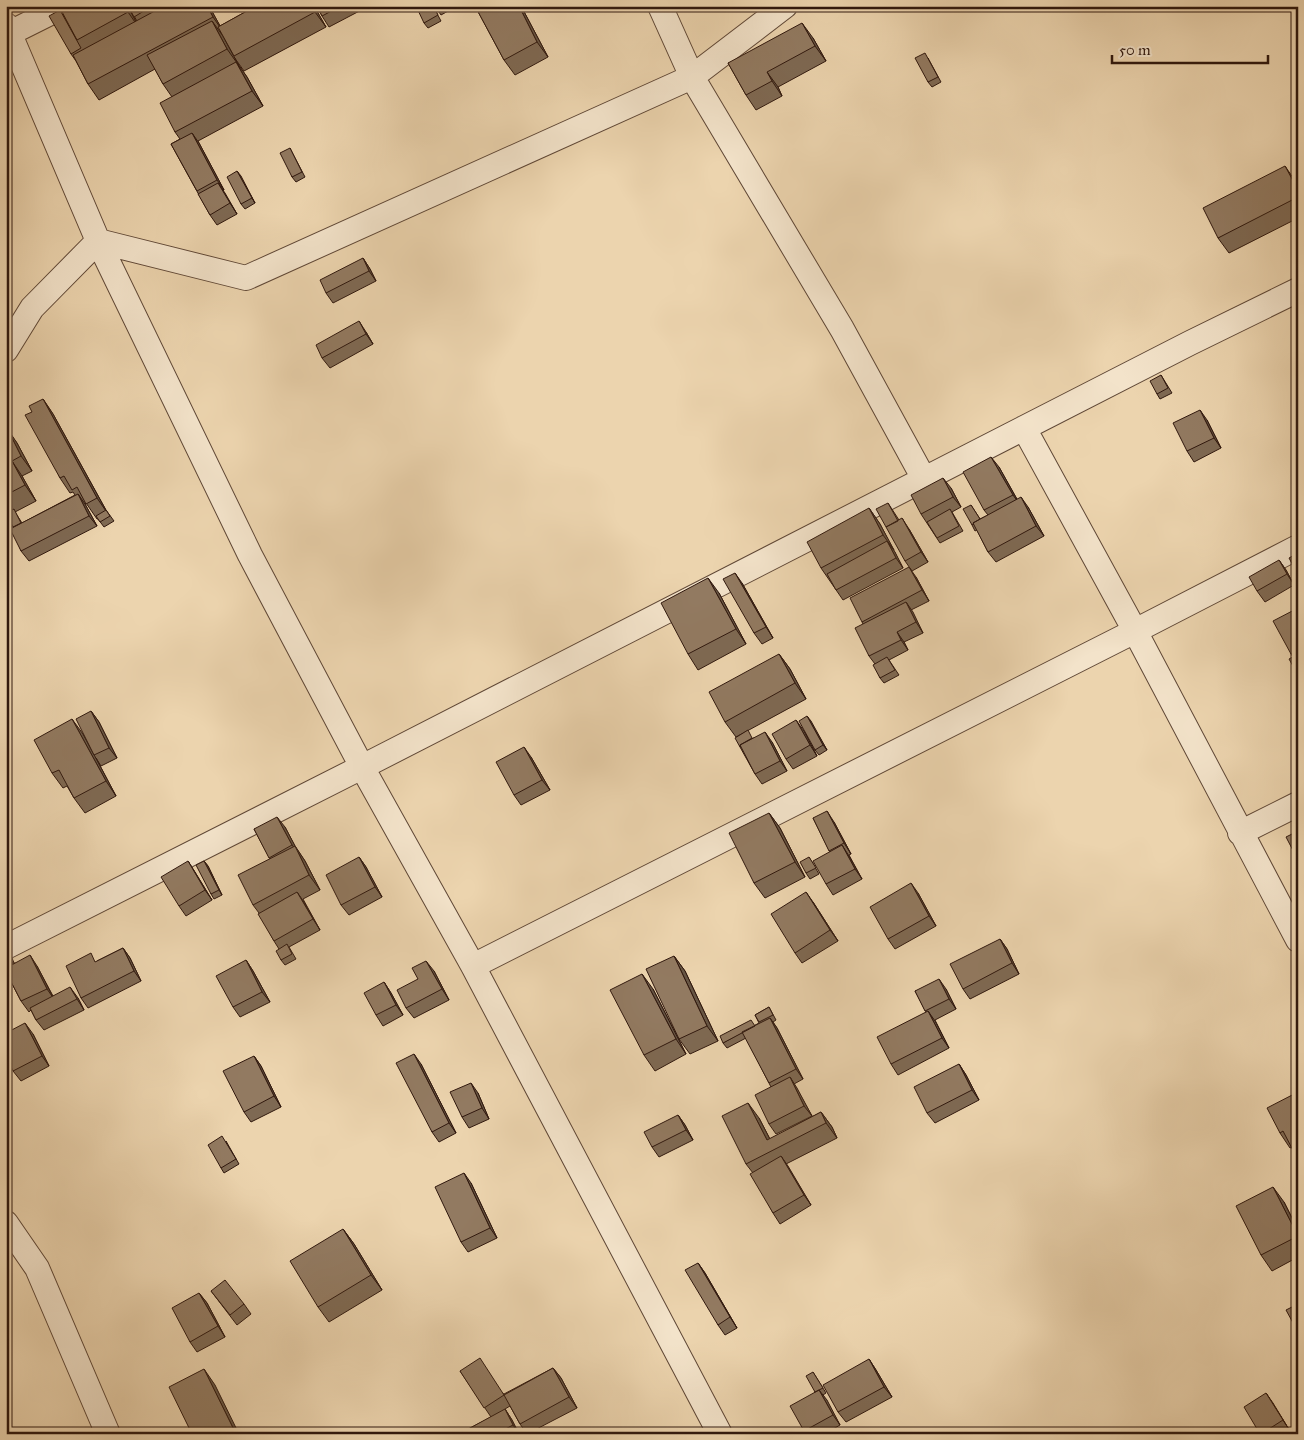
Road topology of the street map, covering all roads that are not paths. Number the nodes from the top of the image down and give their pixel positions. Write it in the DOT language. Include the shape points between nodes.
graph roads {
  1 [pos="64,6"];
  2 [pos="660,6"];
  3 [pos="786,6"];
  4 [pos="7,31"];
  5 [pos="692,77"];
  6 [pos="98,241"];
  7 [pos="1298,290"];
  8 [pos="6,350"];
  9 [pos="1024,428"];
  10 [pos="924,479"];
  11 [pos="1298,547"];
  12 [pos="1135,632"];
  13 [pos="362,768"];
  14 [pos="1298,804"];
  15 [pos="1240,833"];
  16 [pos="1298,940"];
  17 [pos="6,948"];
  18 [pos="473,966"];
  19 [pos="6,1223"];
  20 [pos="108,1434"];
  21 [pos="720,1434"];
  1 -- 4 [label="street"];
  2 -- 5 [label="street"];
  3 -- 5 [label="street"];
  4 -- 6 [label="street"];
  5 -- 6 [label="street" via="246,278"];
  5 -- 10 [label="street" via="842,329"];
  6 -- 8 [label="street" via="32,308"];
  6 -- 13 [label="street" via="250,555"];
  7 -- 9 [label="street"];
  9 -- 10 [label="street"];
  9 -- 12 [label="street"];
  10 -- 13 [label="street"];
  11 -- 12 [label="street"];
  12 -- 15 [label="street"];
  12 -- 18 [label="street"];
  13 -- 17 [label="street"];
  13 -- 18 [label="street"];
  14 -- 15 [label="street"];
  15 -- 16 [label="street"];
  18 -- 21 [label="street"];
  19 -- 20 [label="street" via="37,1268"];
}
